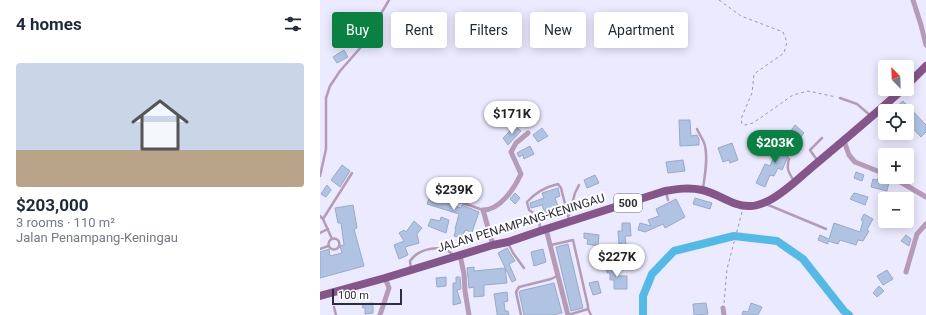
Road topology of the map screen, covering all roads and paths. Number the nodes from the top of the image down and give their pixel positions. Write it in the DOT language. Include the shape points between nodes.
graph roads {
  1 [pos="389,0"];
  2 [pos="719,0"];
  3 [pos="913,0"];
  4 [pos="926,45"];
  5 [pos="926,66"];
  6 [pos="914,78"];
  7 [pos="895,96"];
  8 [pos="840,98"];
  9 [pos="871,117"];
  10 [pos="697,129"];
  11 [pos="528,133"];
  12 [pos="822,138"];
  13 [pos="844,141"];
  14 [pos="789,159"];
  15 [pos="819,162"];
  16 [pos="878,171"];
  17 [pos="352,173"];
  18 [pos="320,176"];
  19 [pos="794,182"];
  20 [pos="904,184"];
  21 [pos="579,185"];
  22 [pos="703,190"];
  23 [pos="666,191"];
  24 [pos="926,197"];
  25 [pos="668,200"];
  26 [pos="448,201"];
  27 [pos="764,203"];
  28 [pos="744,206"];
  29 [pos="483,210"];
  30 [pos="320,216"];
  31 [pos="323,219"];
  32 [pos="569,219"];
  33 [pos="926,224"];
  34 [pos="328,229"];
  35 [pos="826,229"];
  36 [pos="543,230"];
  37 [pos="320,233"];
  38 [pos="332,239"];
  39 [pos="508,242"];
  40 [pos="493,245"];
  41 [pos="550,245"];
  42 [pos="328,246"];
  43 [pos="320,249"];
  44 [pos="457,256"];
  45 [pos="524,268"];
  46 [pos="411,269"];
  47 [pos="906,272"];
  48 [pos="558,276"];
  49 [pos="385,278"];
  50 [pos="321,294"];
  51 [pos="334,307"];
  52 [pos="723,308"];
  53 [pos="588,309"];
  54 [pos="336,315"];
  55 [pos="380,315"];
  56 [pos="469,315"];
  57 [pos="521,315"];
  58 [pos="568,315"];
  59 [pos="591,315"];
  60 [pos="724,315"];
  1 -- 18 [label="lane" via="362,46 330,86 326,98 326,149"];
  2 -- 8 [label="path" via="741,16 782,32 786,42 784,53 754,74 752,93 741,119 742,124 753,123 793,95 808,91"];
  3 -- 4 [label="street"];
  5 -- 6 [label="main road"];
  7 -- 9 [label="main road, JALAN PENAMPANG-KENINGAU / 500"];
  8 -- 9 [label="lane" via="857,104"];
  9 -- 13 [label="main road, JALAN PENAMPANG-KENINGAU / 500"];
  10 -- 22 [label="lane" via="706,148"];
  11 -- 29 [label="street" via="516,143 511,152 520,174 517,181 495,208"];
  12 -- 15 [label="lane" via="810,150"];
  13 -- 15 [label="main road, JALAN PENAMPANG-KENINGAU / 500"];
  13 -- 16 [label="street" via="849,155 855,162"];
  14 -- 19 [label="lane" via="788,171"];
  15 -- 19 [label="main road, JALAN PENAMPANG-KENINGAU / 500"];
  17 -- 31 [label="lane"];
  19 -- 27 [label="main road, JALAN PENAMPANG-KENINGAU / 500"];
  20 -- 24 [label="street"];
  21 -- 32 [label="lane"];
  22 -- 23 [label="main road, JALAN PENAMPANG-KENINGAU / 500" via="682,188"];
  22 -- 28 [label="main road, JALAN PENAMPANG-KENINGAU / 500"];
  23 -- 25 [label="lane"];
  23 -- 32 [label="main road, JALAN PENAMPANG-KENINGAU / 500"];
  26 -- 29 [label="lane" via="460,202"];
  27 -- 28 [label="main road, JALAN PENAMPANG-KENINGAU / 500"];
  27 -- 35 [label="lane"];
  28 -- 52 [label="path" via="727,268"];
  29 -- 40 [label="street"];
  30 -- 31 [label="lane"];
  31 -- 34 [label="lane"];
  32 -- 36 [label="main road, JALAN PENAMPANG-KENINGAU / 500"];
  32 -- 36 [label="lane" via="558,184 542,188 527,205 529,210 537,214"];
  33 -- 47 [label="street" via="915,239"];
  34 -- 37 [label="lane"];
  34 -- 38 [label="lane"];
  36 -- 39 [label="main road, JALAN PENAMPANG-KENINGAU / 500"];
  36 -- 41 [label="street"];
  38 -- 42 [label="lane"];
  38 -- 42 [label="lane" via="339,240 339,245 334,248"];
  39 -- 40 [label="main road, JALAN PENAMPANG-KENINGAU / 500"];
  39 -- 45 [label="lane"];
  40 -- 44 [label="main road, JALAN PENAMPANG-KENINGAU / 500"];
  41 -- 48 [label="street"];
  41 -- 53 [label="lane" via="573,240"];
  42 -- 43 [label="lane"];
  44 -- 46 [label="main road, JALAN PENAMPANG-KENINGAU / 500"];
  44 -- 46 [label="lane" via="447,250 429,249 413,256 410,261"];
  44 -- 56 [label="street" via="464,274"];
  46 -- 49 [label="main road, JALAN PENAMPANG-KENINGAU / 500"];
  48 -- 57 [label="lane" via="519,287 516,292"];
  48 -- 58 [label="street"];
  49 -- 50 [label="main road, JALAN PENAMPANG-KENINGAU / 500"];
  49 -- 55 [label="street" via="389,288"];
  51 -- 54 [label="lane"];
  52 -- 60 [label="street"];
  53 -- 58 [label="lane"];
  53 -- 59 [label="lane"];
}
